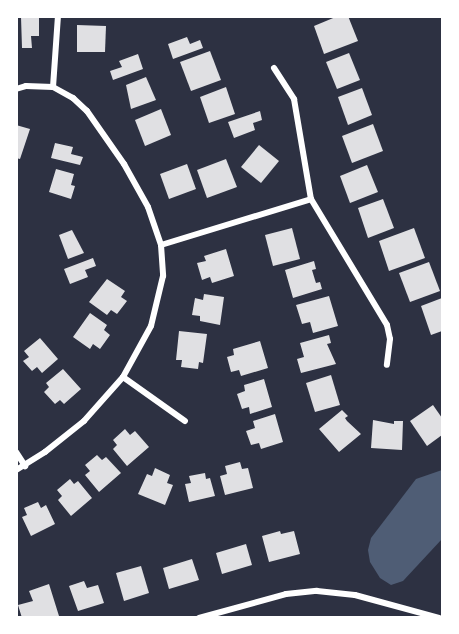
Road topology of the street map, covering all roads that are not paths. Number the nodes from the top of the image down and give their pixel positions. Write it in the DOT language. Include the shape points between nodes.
graph roads {
  1 [pos="57,16"];
  2 [pos="274,68"];
  3 [pos="53,87"];
  4 [pos="16,89"];
  5 [pos="311,199"];
  6 [pos="161,245"];
  7 [pos="387,365"];
  8 [pos="123,377"];
  9 [pos="185,421"];
  10 [pos="16,452"];
  11 [pos="25,466"];
  12 [pos="16,470"];
  13 [pos="199,618"];
  14 [pos="439,618"];
  1 -- 3 [label="street"];
  2 -- 5 [label="street" via="294,99"];
  3 -- 4 [label="street"];
  3 -- 6 [label="street" via="82,105 124,164 148,207"];
  5 -- 6 [label="street"];
  5 -- 7 [label="street" via="387,325"];
  6 -- 8 [label="street" via="163,276 157,307 143,344"];
  8 -- 9 [label="street"];
  8 -- 11 [label="street" via="84,421"];
  10 -- 11 [label="street"];
  11 -- 12 [label="street"];
  13 -- 14 [label="street" via="286,594 317,591 355,595"];
}
